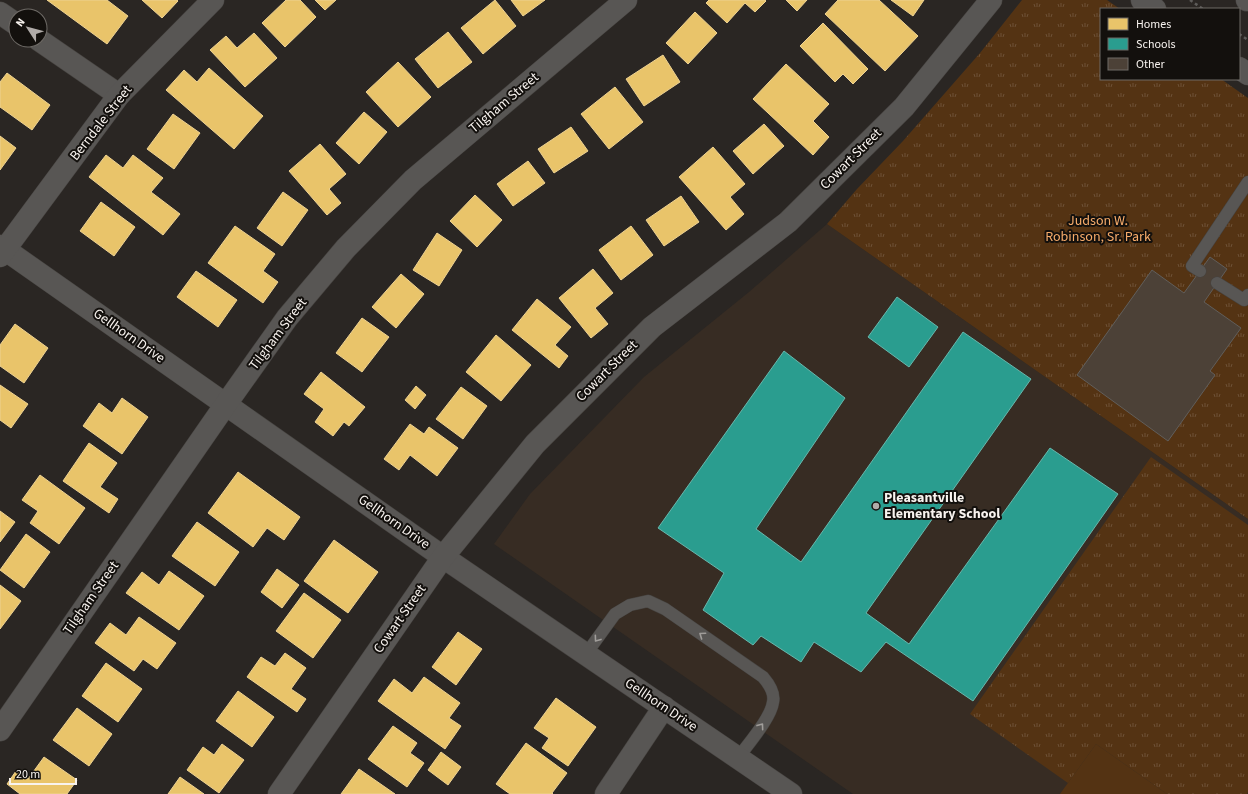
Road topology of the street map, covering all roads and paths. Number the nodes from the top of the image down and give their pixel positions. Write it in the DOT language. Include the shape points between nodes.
graph roads {
  1 [pos="213,0"];
  2 [pos="626,0"];
  3 [pos="991,0"];
  4 [pos="1142,0"];
  5 [pos="1190,0"];
  6 [pos="1154,8"];
  7 [pos="1202,8"];
  8 [pos="48,46"];
  9 [pos="119,95"];
  10 [pos="1248,182"];
  11 [pos="2,250"];
  12 [pos="1200,271"];
  13 [pos="1218,283"];
  14 [pos="1248,295"];
  15 [pos="226,404"];
  16 [pos="443,557"];
  17 [pos="586,654"];
  18 [pos="664,707"];
  19 [pos="0,730"];
  20 [pos="738,758"];
  21 [pos="279,794"];
  22 [pos="606,794"];
  23 [pos="791,794"];
  1 -- 9 [label="street, Berndale Street"];
  2 -- 15 [label="street, Tilgham Street" via="413,180 346,248 288,318"];
  3 -- 16 [label="street, Cowart Street" via="904,106 788,222 652,327 535,444"];
  4 -- 6 [label="street"];
  5 -- 7 [label="path"];
  8 -- 9 [label="street"];
  9 -- 11 [label="street, Berndale Street"];
  10 -- 12 [label="lane" via="1192,266"];
  11 -- 15 [label="street, Gellhorn Drive"];
  13 -- 14 [label="lane" via="1244,300"];
  15 -- 16 [label="street, Gellhorn Drive"];
  15 -- 19 [label="street, Tilgham Street"];
  16 -- 17 [label="street, Gellhorn Drive"];
  16 -- 21 [label="street, Cowart Street"];
  17 -- 18 [label="street, Gellhorn Drive"];
  20 -- 17 [label="lane, one-way" via="766,720 774,702 770,686 763,677 665,609 648,601 630,605 615,614"];
  18 -- 20 [label="street, Gellhorn Drive"];
  18 -- 22 [label="street"];
  20 -- 23 [label="street, Gellhorn Drive"];
}
